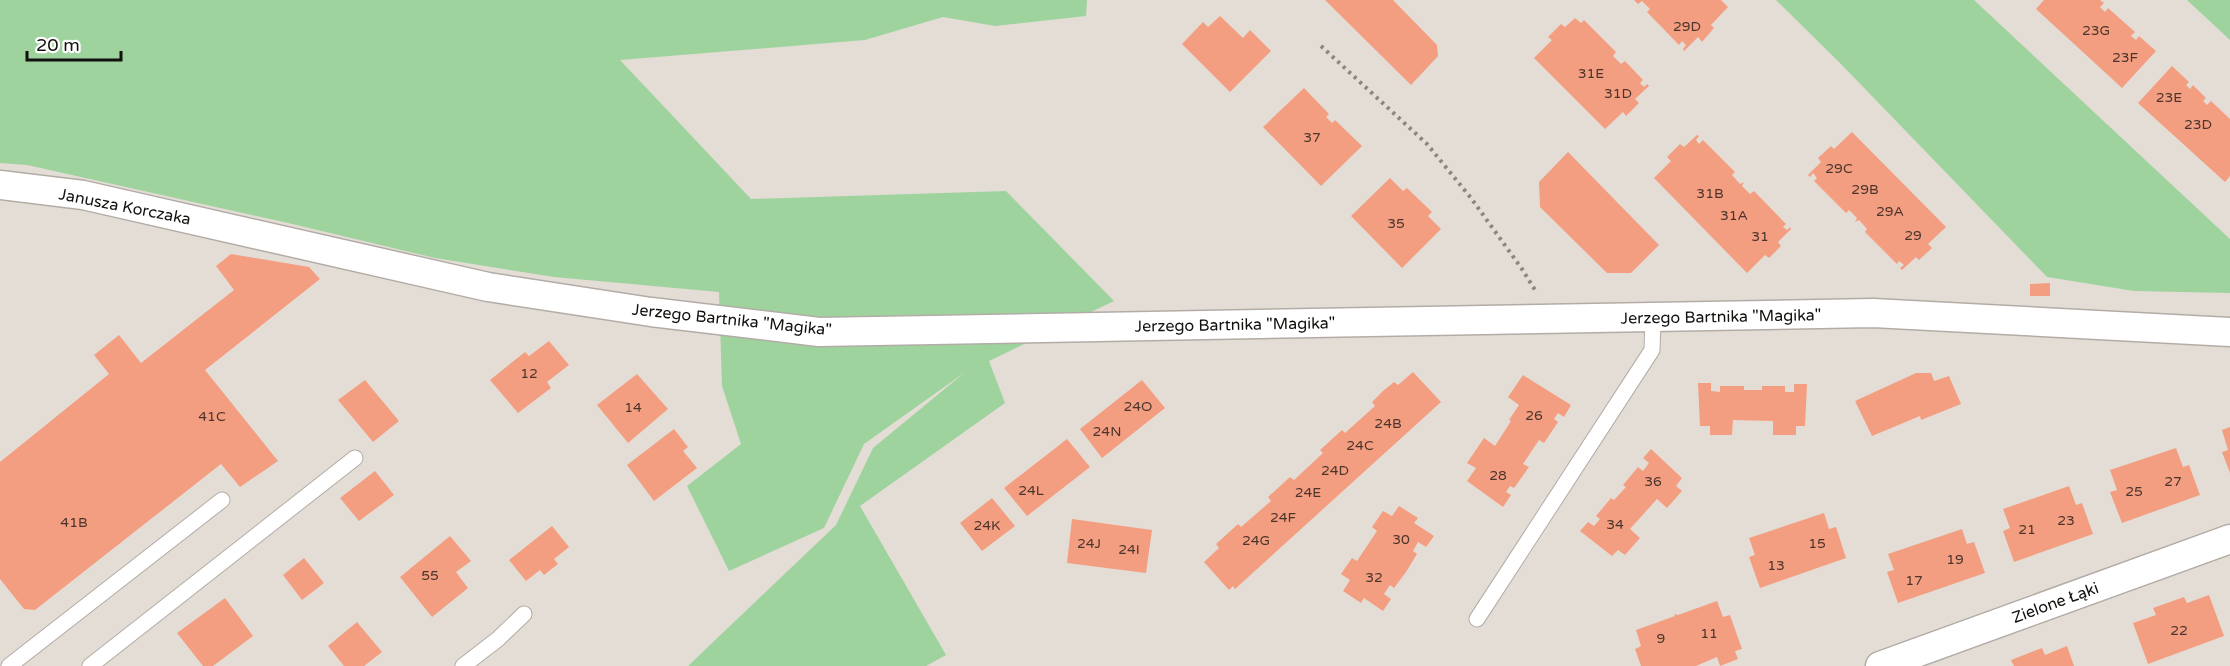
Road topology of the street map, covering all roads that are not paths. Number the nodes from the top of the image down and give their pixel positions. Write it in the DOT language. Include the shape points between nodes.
graph roads {
  1 [pos="0,185"];
  2 [pos="249,231"];
  3 [pos="1653,318"];
  4 [pos="2230,332"];
  5 [pos="355,458"];
  6 [pos="222,500"];
  7 [pos="2230,539"];
  8 [pos="524,614"];
  9 [pos="1477,619"];
  10 [pos="9,666"];
  11 [pos="90,666"];
  12 [pos="463,666"];
  13 [pos="1880,666"];
  1 -- 2 [label="street, Janusza Korczaka" via="83,195"];
  2 -- 3 [label="street, Jerzego Bartnika \"Magika\"" via="488,287 819,332"];
  3 -- 4 [label="street, Jerzego Bartnika \"Magika\"" via="1873,313"];
  3 -- 9 [label="lane" via="1652,350"];
  5 -- 11 [label="lane"];
  6 -- 10 [label="lane"];
  7 -- 13 [label="street, Zielone Łąki"];
  8 -- 12 [label="lane"];
}
